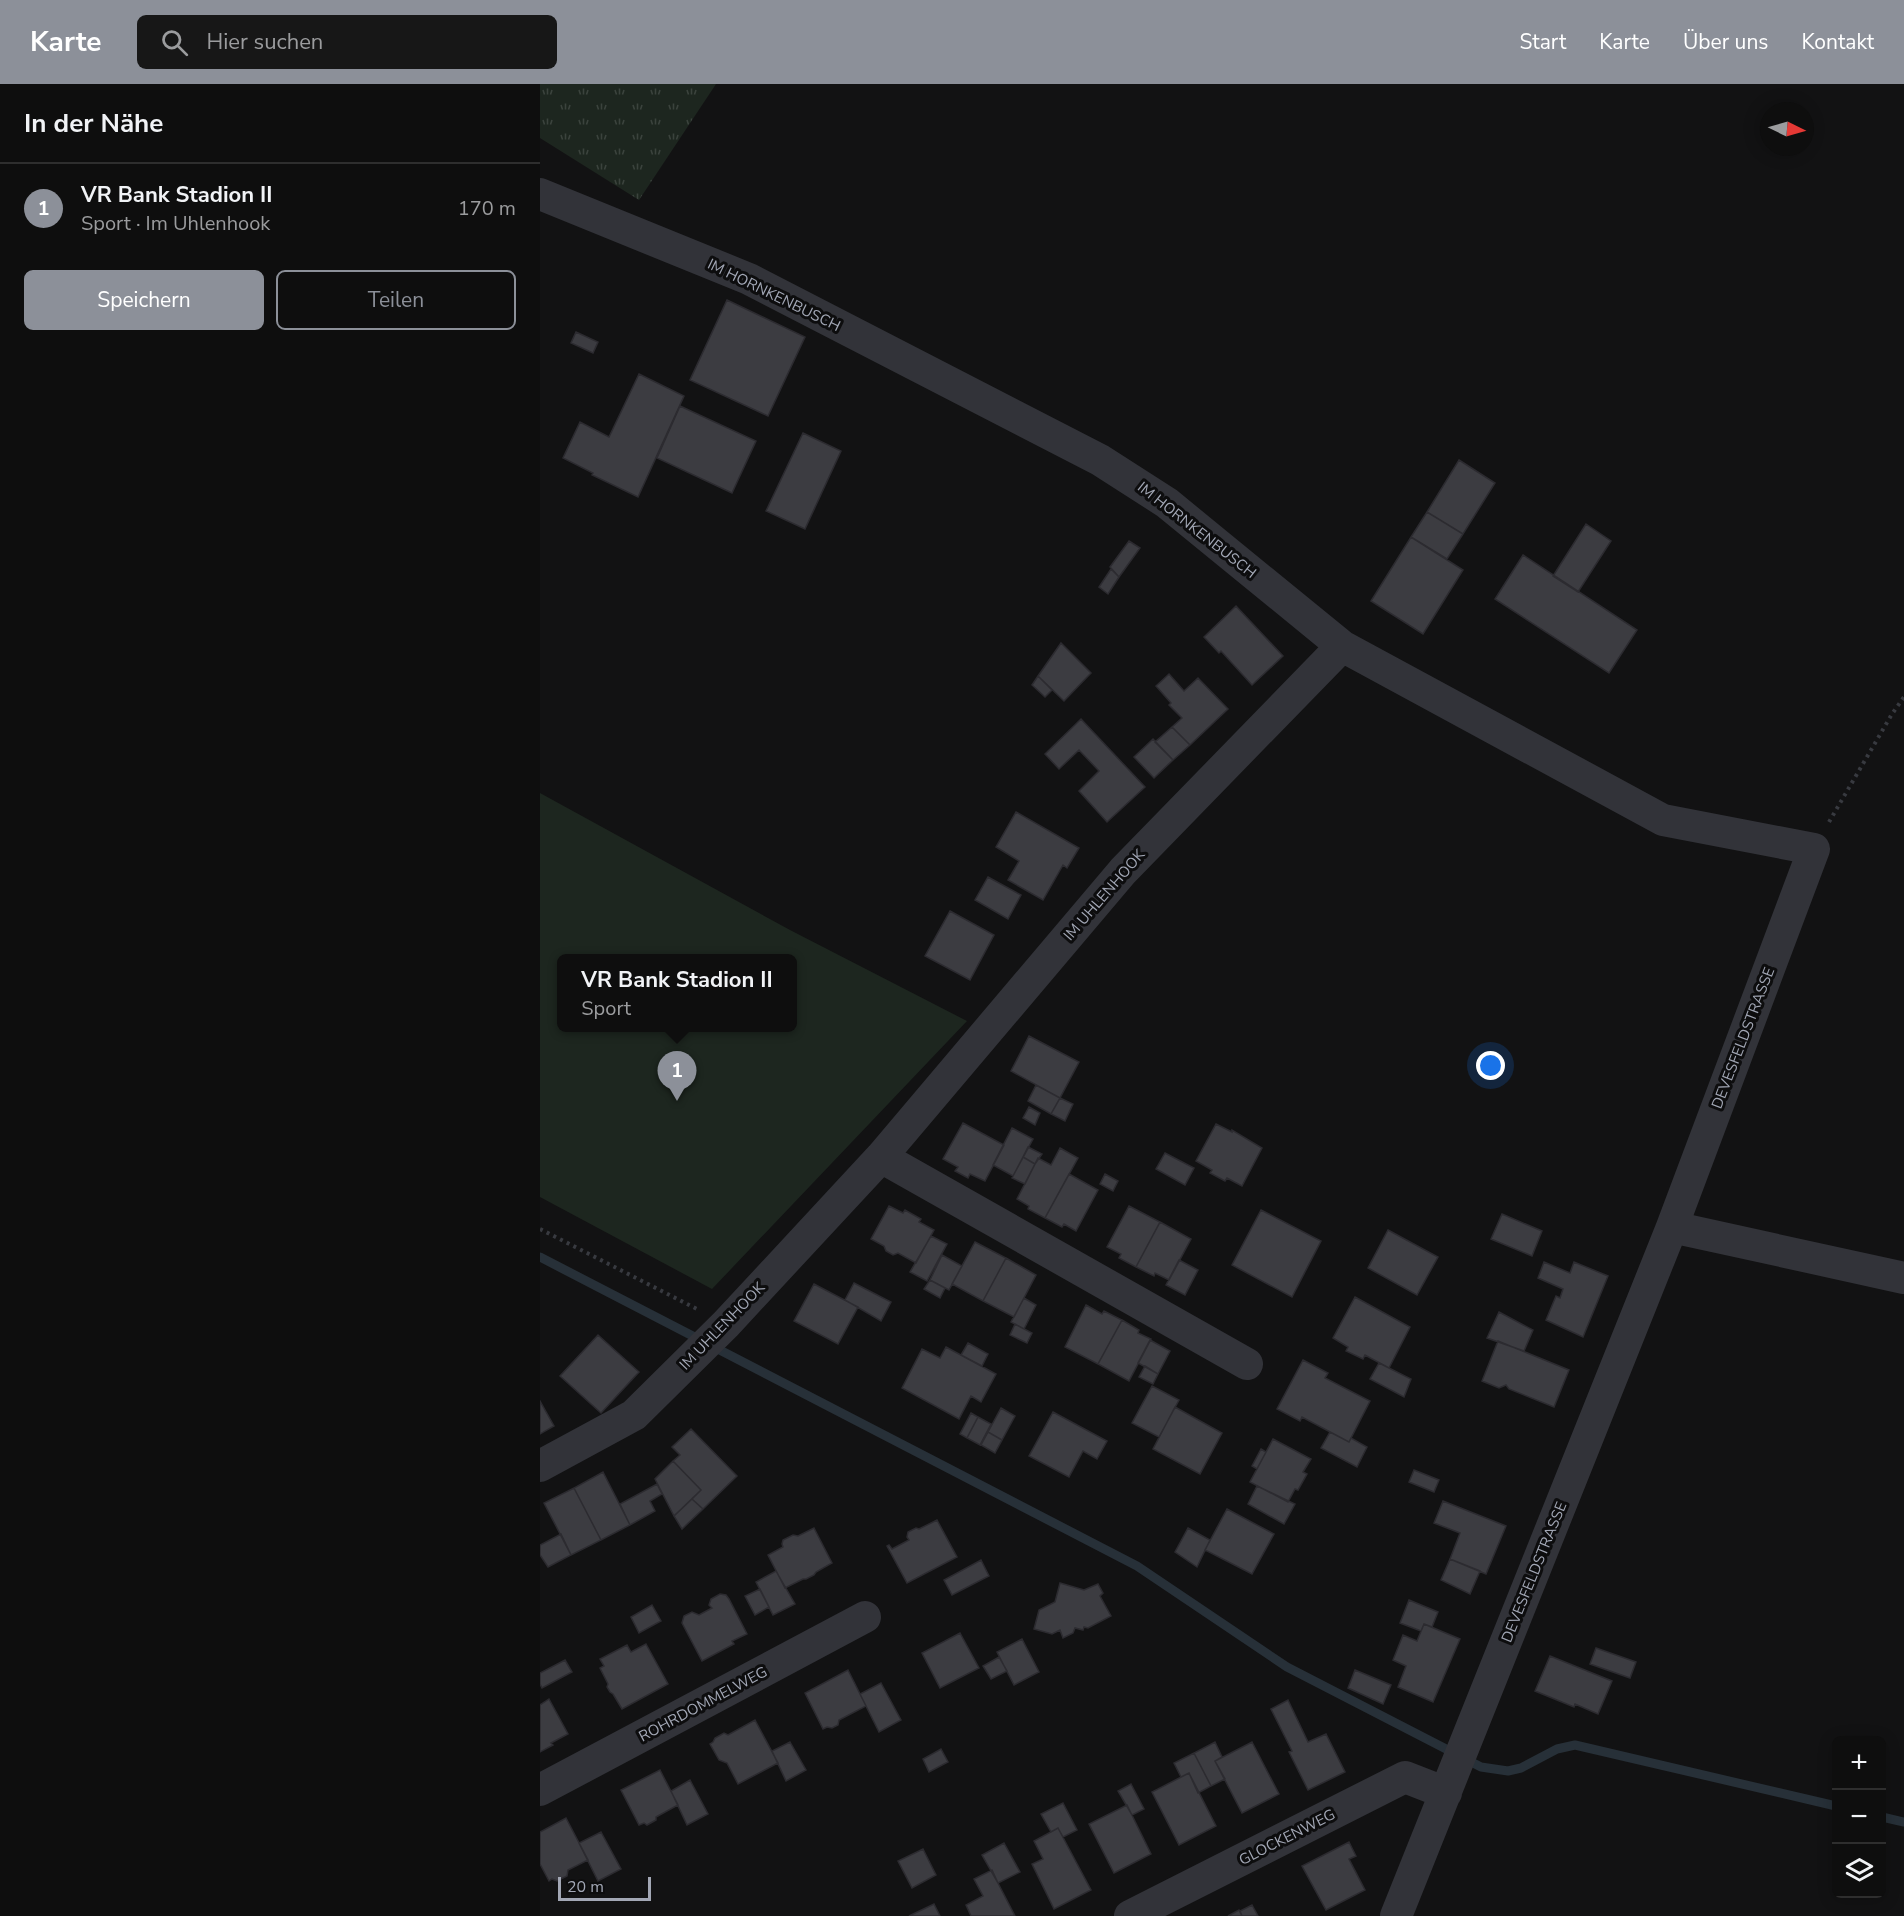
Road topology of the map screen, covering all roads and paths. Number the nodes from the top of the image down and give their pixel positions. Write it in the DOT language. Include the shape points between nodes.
graph roads {
  1 [pos="540,194"];
  2 [pos="1342,646"];
  3 [pos="1904,697"];
  4 [pos="1814,849"];
  5 [pos="881,1158"];
  6 [pos="1672,1227"];
  7 [pos="540,1229"];
  8 [pos="1904,1278"];
  9 [pos="726,1324"];
  10 [pos="1247,1364"];
  11 [pos="540,1466"];
  12 [pos="866,1617"];
  13 [pos="540,1790"];
  14 [pos="1446,1793"];
  15 [pos="1130,1916"];
  16 [pos="1396,1916"];
  1 -- 2 [label="street, IM HORNKENBUSCH" via="749,279 1101,460 1167,503"];
  2 -- 4 [label="street, IM HORNKENBUSCH" via="1663,820"];
  2 -- 5 [label="street, IM UHLENHOOK" via="1123,871"];
  3 -- 4 [label="path"];
  4 -- 6 [label="street, DEVESFELDSTRASSE"];
  5 -- 9 [label="street, IM UHLENHOOK"];
  5 -- 10 [label="street"];
  6 -- 8 [label="street"];
  6 -- 14 [label="street, DEVESFELDSTRASSE"];
  7 -- 9 [label="path"];
  9 -- 11 [label="street, IM UHLENHOOK" via="634,1415"];
  12 -- 13 [label="street, ROHRDOMMELWEG"];
  14 -- 15 [label="street, GLOCKENWEG" via="1405,1777"];
  14 -- 16 [label="street, DEVESFELDSTRASSE"];
}
